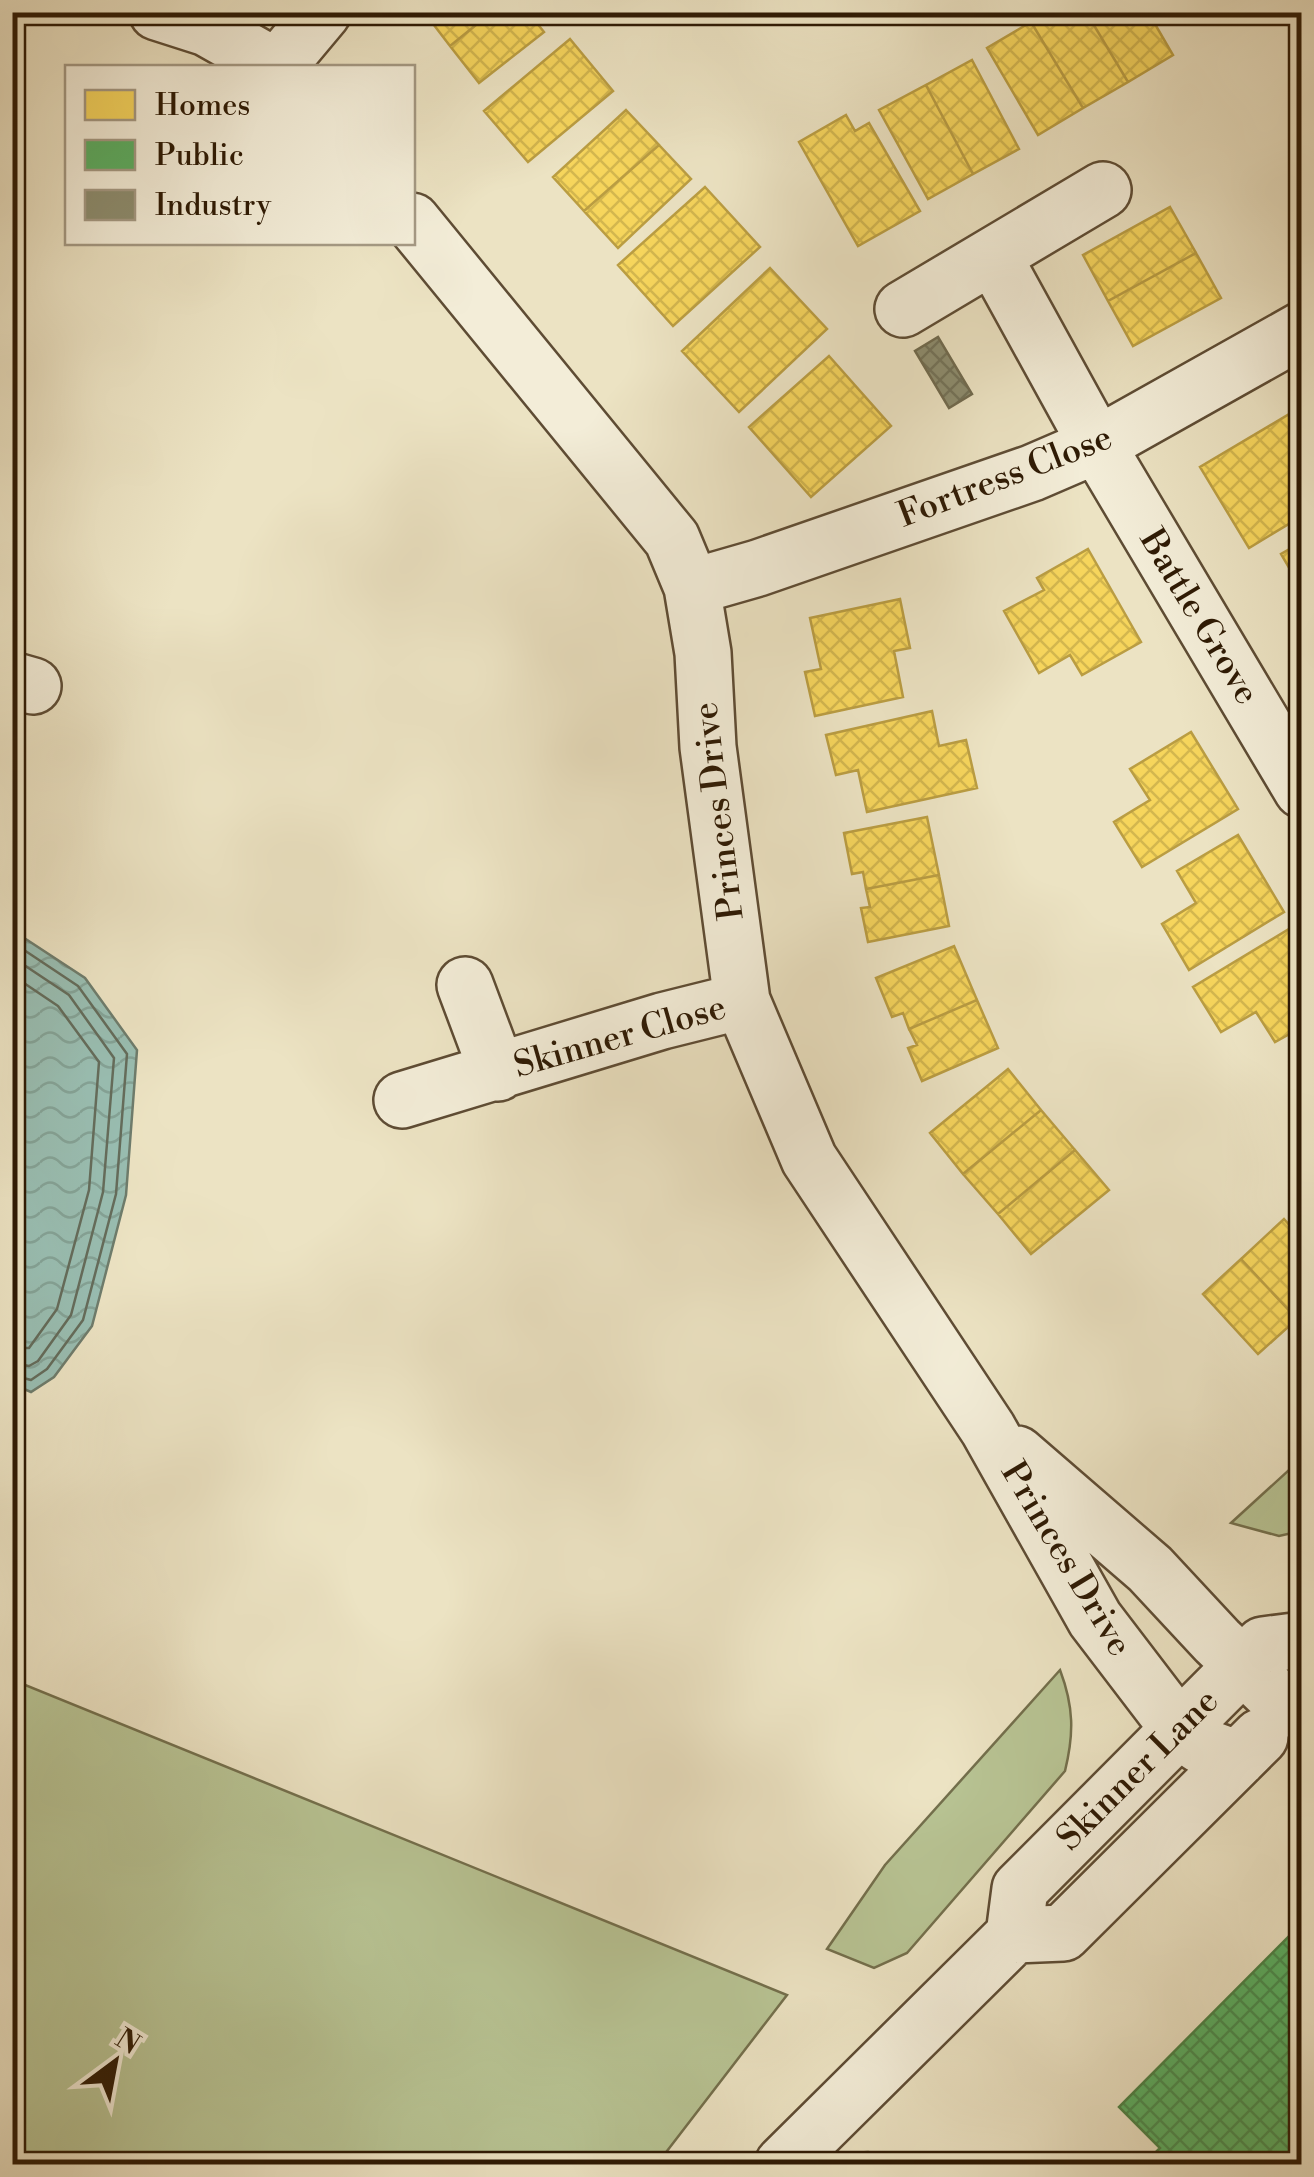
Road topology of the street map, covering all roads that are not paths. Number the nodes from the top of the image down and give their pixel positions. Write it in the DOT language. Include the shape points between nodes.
graph roads {
  1 [pos="156,12"];
  2 [pos="322,12"];
  3 [pos="274,65"];
  4 [pos="280,65"];
  5 [pos="1102,190"];
  6 [pos="415,225"];
  7 [pos="992,256"];
  8 [pos="903,309"];
  9 [pos="1302,330"];
  10 [pos="1097,445"];
  11 [pos="692,586"];
  12 [pos="1302,790"];
  13 [pos="465,986"];
  14 [pos="742,1001"];
  15 [pos="498,1072"];
  16 [pos="402,1100"];
  17 [pos="988,1429"];
  18 [pos="1302,1640"];
  19 [pos="1243,1666"];
  20 [pos="1295,1702"];
  21 [pos="1180,1728"];
  22 [pos="1238,1759"];
  23 [pos="1014,1936"];
  24 [pos="783,2164"];
  1 -- 3 [label="street" via="207,28"];
  2 -- 4 [label="street"];
  5 -- 7 [label="street"];
  6 -- 11 [label="street, Princes Drive" via="672,539"];
  7 -- 8 [label="street"];
  7 -- 10 [label="street, Battle Grove"];
  9 -- 10 [label="street, Fortress Close"];
  10 -- 11 [label="street, Fortress Close" via="995,486"];
  10 -- 12 [label="street, Battle Grove"];
  11 -- 14 [label="street, Princes Drive"];
  13 -- 15 [label="street, Skinner Close"];
  14 -- 15 [label="street, Skinner Close"];
  14 -- 17 [label="street, Princes Drive" via="809,1159"];
  15 -- 16 [label="street, Skinner Close"];
  17 -- 19 [label="street, Princes Drive" via="1150,1569"];
  17 -- 21 [label="street, Princes Drive" via="1095,1619"];
  18 -- 19 [label="street, Skinner Lane" via="1262,1645"];
  19 -- 20 [label="street, Princes Drive"];
  19 -- 21 [label="street, Skinner Lane"];
  20 -- 22 [label="street, Skinner Lane"];
  21 -- 22 [label="street, Princes Drive" via="1200,1745"];
  21 -- 23 [label="street, Skinner Lane" via="1020,1889"];
  22 -- 23 [label="street, Skinner Lane" via="1062,1934"];
  23 -- 24 [label="street"];
}
